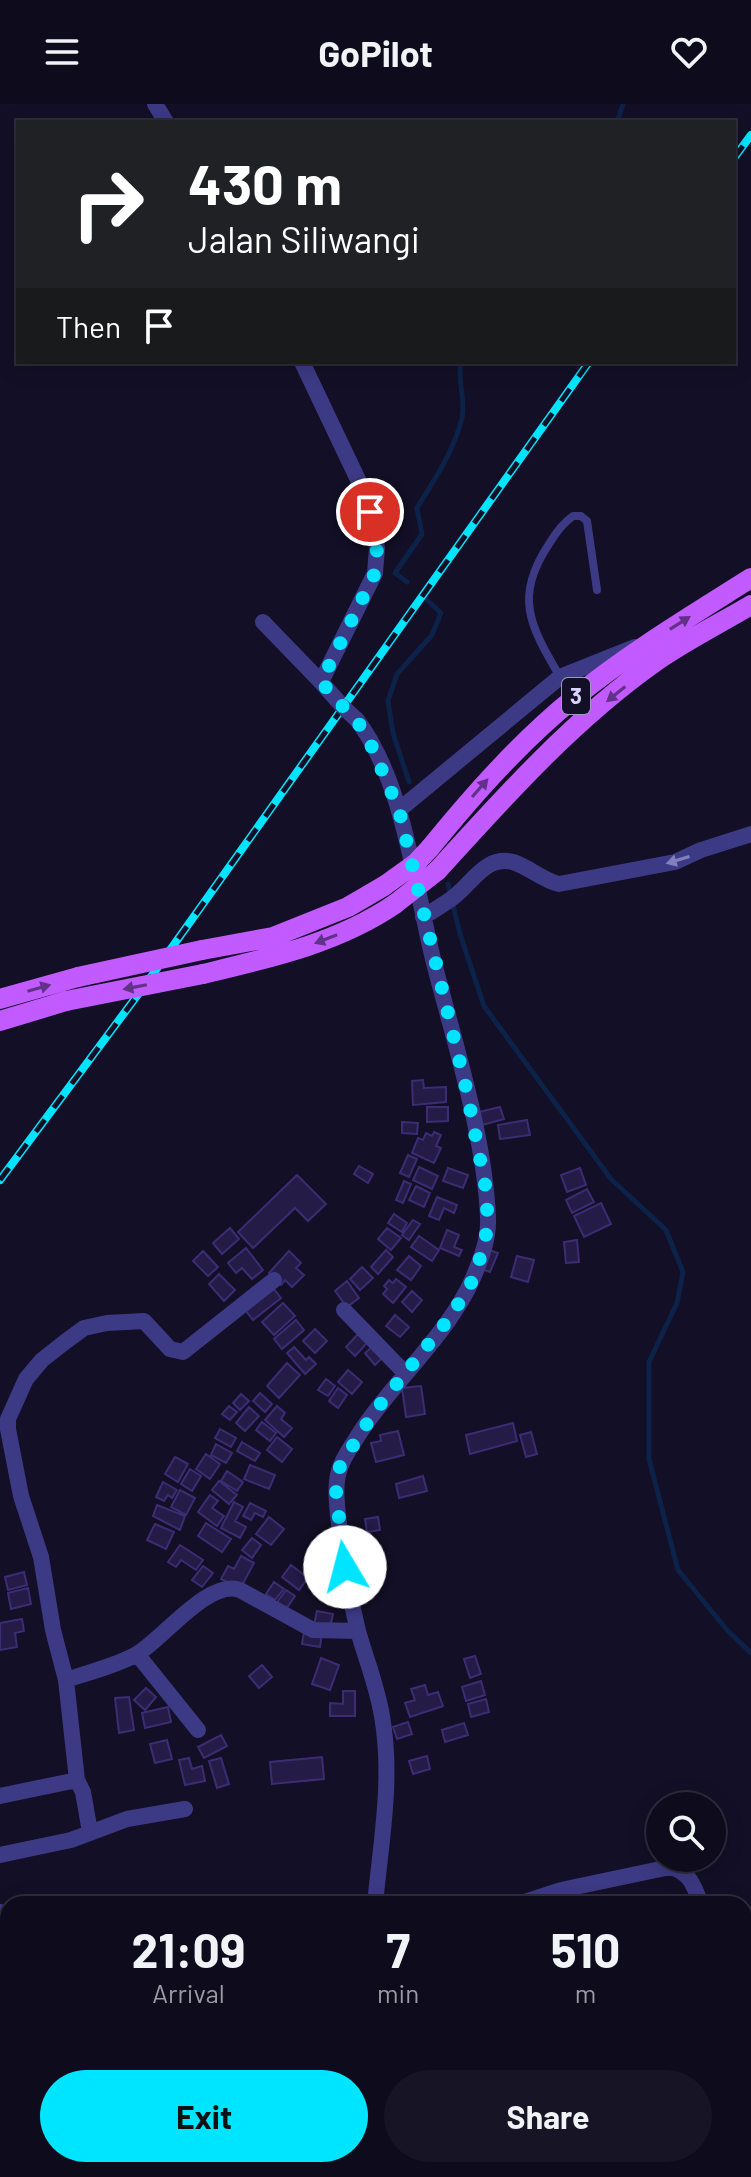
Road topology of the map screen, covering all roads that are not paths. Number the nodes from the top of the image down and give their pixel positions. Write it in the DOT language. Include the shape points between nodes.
graph roads {
  1 [pos="303,364"];
  2 [pos="751,578"];
  3 [pos="597,590"];
  4 [pos="751,605"];
  5 [pos="263,622"];
  6 [pos="650,641"];
  7 [pos="560,677"];
  8 [pos="321,682"];
  9 [pos="399,810"];
  10 [pos="751,834"];
  11 [pos="423,917"];
  12 [pos="0,999"];
  13 [pos="0,1021"];
  14 [pos="274,1280"];
  15 [pos="344,1310"];
  16 [pos="405,1373"];
  17 [pos="358,1631"];
  18 [pos="137,1654"];
  19 [pos="66,1680"];
  20 [pos="198,1730"];
  21 [pos="77,1780"];
  22 [pos="0,1796"];
  23 [pos="185,1809"];
  24 [pos="90,1832"];
  25 [pos="0,1855"];
  26 [pos="376,1896"];
  27 [pos="567,1896"];
  28 [pos="698,1896"];
  1 -- 8 [label="street" via="361,486 377,548 375,573"];
  6 -- 2 [label="main road, 3, one-way"];
  3 -- 7 [label="lane" via="587,521 573,516 538,561 529,611 535,634"];
  4 -- 13 [label="main road, 3, one-way, bridge" via="656,661 584,720 522,777 437,871 363,924 272,958 66,1001"];
  5 -- 8 [label="street"];
  6 -- 7 [label="street"];
  12 -- 6 [label="main road, 3, one-way, bridge" via="78,977 273,937 348,907 416,863 515,751"];
  7 -- 9 [label="street"];
  8 -- 9 [label="street, bridge" via="365,731"];
  9 -- 11 [label="street"];
  10 -- 11 [label="street, one-way" via="675,862 559,884 523,866 498,861"];
  11 -- 16 [label="street" via="475,1129 488,1221 471,1283"];
  14 -- 19 [label="street" via="183,1352 170,1349 144,1321 107,1323 84,1328 26,1379 8,1429"];
  15 -- 16 [label="street"];
  16 -- 17 [label="street" via="346,1453 337,1479 340,1535"];
  17 -- 18 [label="street" via="313,1630 235,1587 204,1599"];
  17 -- 26 [label="street" via="386,1741 387,1788"];
  18 -- 19 [label="street"];
  18 -- 20 [label="street"];
  19 -- 21 [label="street"];
  21 -- 22 [label="street"];
  21 -- 24 [label="street"];
  23 -- 24 [label="street"];
  24 -- 25 [label="street"];
  27 -- 28 [label="street" via="670,1867 689,1876"];
}
